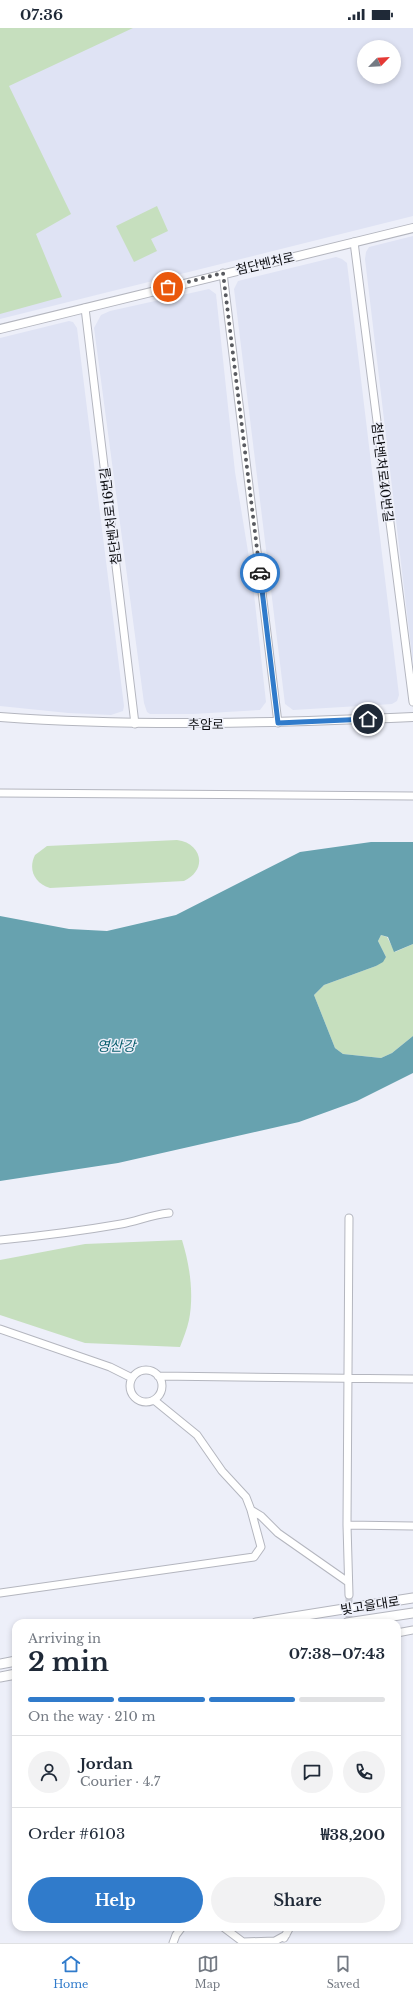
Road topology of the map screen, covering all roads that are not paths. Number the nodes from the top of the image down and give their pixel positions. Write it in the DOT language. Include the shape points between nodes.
graph roads {
  1 [pos="413,228"];
  2 [pos="354,242"];
  3 [pos="223,273"];
  4 [pos="85,308"];
  5 [pos="0,329"];
  6 [pos="413,702"];
  7 [pos="0,717"];
  8 [pos="413,717"];
  9 [pos="278,723"];
  10 [pos="135,724"];
  11 [pos="0,793"];
  12 [pos="413,796"];
  13 [pos="169,1213"];
  14 [pos="349,1218"];
  15 [pos="0,1240"];
  16 [pos="0,1329"];
  17 [pos="158,1376"];
  18 [pos="132,1378"];
  19 [pos="348,1378"];
  20 [pos="413,1378"];
  21 [pos="154,1400"];
  22 [pos="252,1510"];
  23 [pos="347,1525"];
  24 [pos="413,1526"];
  25 [pos="348,1582"];
  26 [pos="0,1593"];
  27 [pos="349,1595"];
  28 [pos="413,1598"];
  29 [pos="413,1612"];
  30 [pos="281,1619"];
  31 [pos="371,1619"];
  32 [pos="413,1630"];
  33 [pos="401,1632"];
  34 [pos="12,1662"];
  35 [pos="0,1664"];
  36 [pos="12,1675"];
  37 [pos="0,1677"];
  38 [pos="179,1931"];
  39 [pos="228,1931"];
  40 [pos="288,1931"];
  41 [pos="286,1935"];
  42 [pos="173,1943"];
  43 [pos="281,1943"];
  1 -- 2 [label="street, 첨단벤처로"];
  2 -- 3 [label="street, 첨단벤처로"];
  2 -- 6 [label="street, 첨단벤처로40번길"];
  3 -- 4 [label="street, 첨단벤처로"];
  3 -- 9 [label="street"];
  4 -- 5 [label="street, 첨단벤처로"];
  4 -- 10 [label="street, 첨단벤처로16번길"];
  7 -- 10 [label="street, 추암로"];
  8 -- 9 [label="street, 추암로"];
  9 -- 10 [label="street, 추암로"];
  11 -- 12 [label="street"];
  13 -- 15 [label="street" via="152,1214 128,1223 85,1231"];
  14 -- 19 [label="street"];
  16 -- 18 [label="street" via="110,1367"];
  17 -- 18 [label="street" via="150,1370 145,1370 139,1371"];
  17 -- 19 [label="street"];
  17 -- 21 [label="street" via="161,1381 161,1392"];
  18 -- 21 [label="street" via="130,1388 134,1397 144,1402"];
  19 -- 20 [label="street"];
  19 -- 23 [label="street"];
  21 -- 22 [label="street" via="197,1436 222,1471 246,1497"];
  22 -- 25 [label="street"];
  22 -- 26 [label="street" via="261,1547 254,1556"];
  23 -- 24 [label="street"];
  23 -- 25 [label="street"];
  25 -- 27 [label="street"];
  28 -- 30 [label="main road, 빛고을대로"];
  29 -- 31 [label="main road, 빛고을대로"];
  32 -- 33 [label="street"];
  34 -- 35 [label="main road"];
  36 -- 37 [label="main road"];
  38 -- 42 [label="street"];
  39 -- 41 [label="street" via="243,1942 275,1941"];
  40 -- 41 [label="street"];
  41 -- 43 [label="street"];
}
